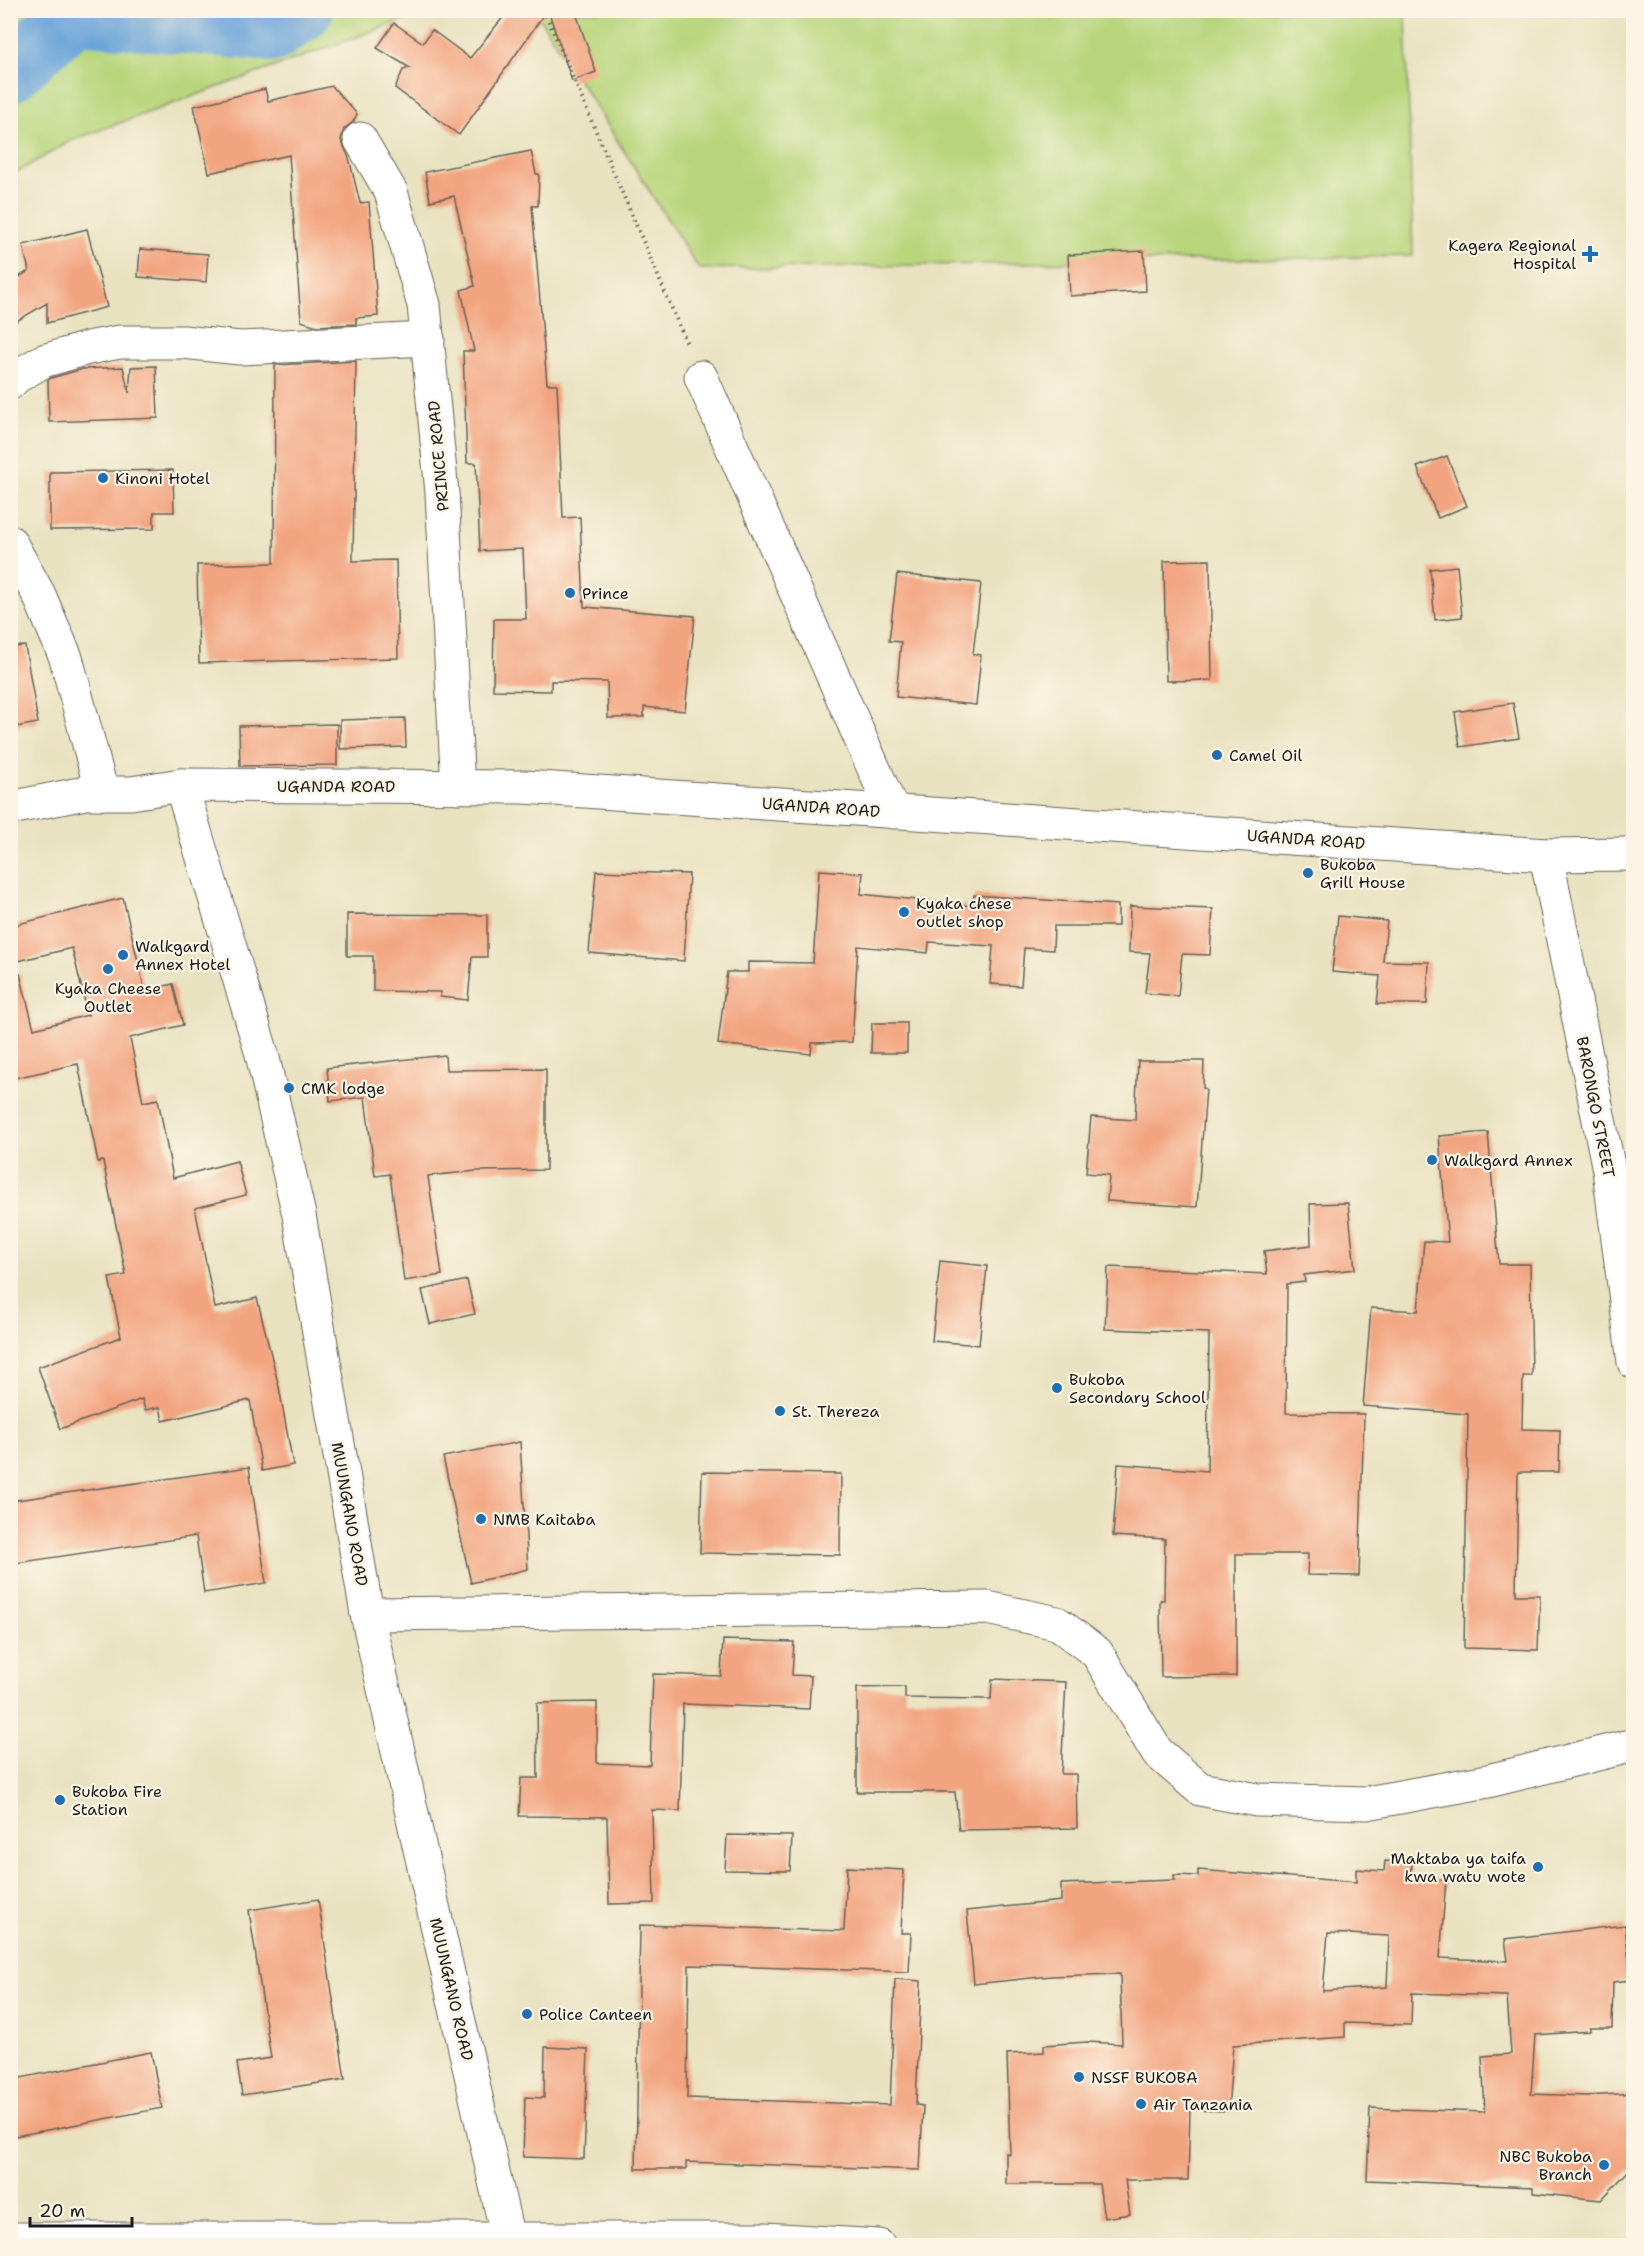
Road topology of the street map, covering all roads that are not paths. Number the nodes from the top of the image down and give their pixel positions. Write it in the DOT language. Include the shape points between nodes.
graph roads {
  1 [pos="360,139"];
  2 [pos="428,339"];
  3 [pos="701,377"];
  4 [pos="10,383"];
  5 [pos="10,542"];
  6 [pos="181,785"];
  7 [pos="458,787"];
  8 [pos="102,793"];
  9 [pos="10,808"];
  10 [pos="893,812"];
  11 [pos="1634,854"];
  12 [pos="1546,855"];
  13 [pos="1634,1362"];
  14 [pos="367,1614"];
  15 [pos="1634,1745"];
  16 [pos="10,2239"];
  17 [pos="508,2242"];
  18 [pos="879,2246"];
  1 -- 2 [label="street, PRINCE ROAD" via="391,192 424,305"];
  2 -- 4 [label="street" via="240,348 183,342 120,342 43,361"];
  2 -- 7 [label="street, PRINCE ROAD" via="442,493"];
  3 -- 10 [label="street"];
  5 -- 8 [label="street" via="39,595 66,658"];
  6 -- 7 [label="street, UGANDA ROAD"];
  6 -- 8 [label="street, UGANDA ROAD"];
  6 -- 14 [label="street, MUUNGANO ROAD" via="262,1054 299,1215"];
  7 -- 10 [label="street, UGANDA ROAD" via="524,787"];
  8 -- 9 [label="street, UGANDA ROAD"];
  10 -- 12 [label="street, UGANDA ROAD"];
  11 -- 12 [label="street, UGANDA ROAD"];
  12 -- 13 [label="street, BARONGO STREET" via="1609,1170"];
  14 -- 15 [label="street" via="987,1608 1057,1623 1096,1653 1157,1752 1200,1789 1257,1800 1367,1803 1488,1781"];
  14 -- 17 [label="street, MUUNGANO ROAD"];
  16 -- 17 [label="street"];
  17 -- 18 [label="street" via="764,2239"];
}
